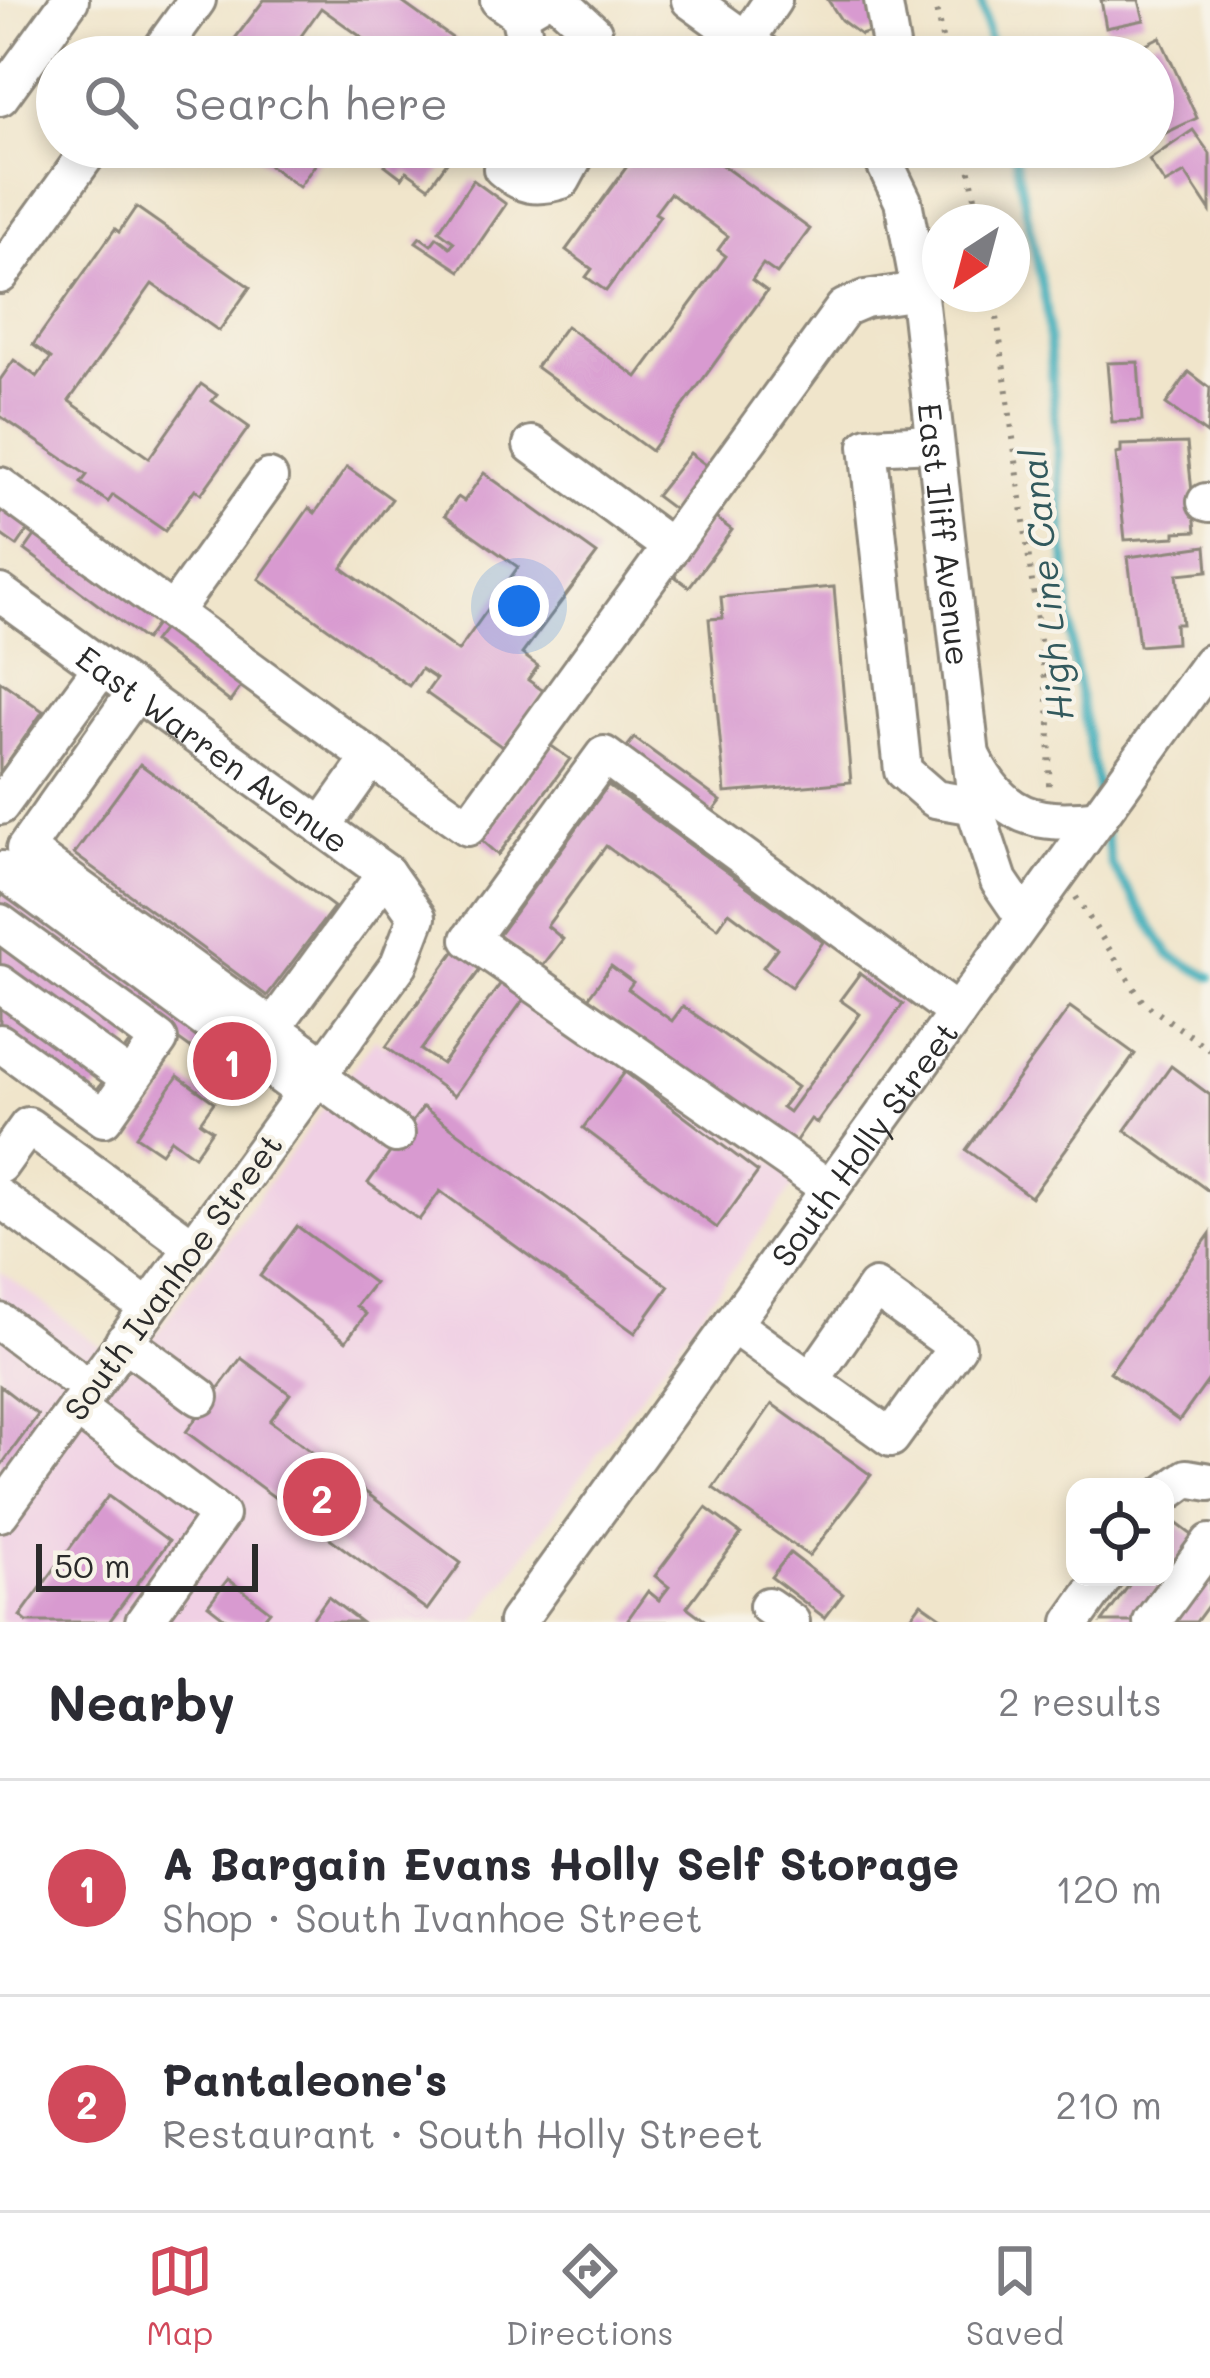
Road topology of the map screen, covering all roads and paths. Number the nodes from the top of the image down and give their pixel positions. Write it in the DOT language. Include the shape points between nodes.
graph roads {
  1 [pos="70,0"];
  2 [pos="196,0"];
  3 [pos="558,0"];
  4 [pos="690,0"];
  5 [pos="773,0"];
  6 [pos="884,0"];
  7 [pos="934,0"];
  8 [pos="520,5"];
  9 [pos="44,36"];
  10 [pos="171,36"];
  11 [pos="525,36"];
  12 [pos="593,36"];
  13 [pos="739,36"];
  14 [pos="761,36"];
  15 [pos="889,36"];
  16 [pos="942,36"];
  17 [pos="36,47"];
  18 [pos="0,97"];
  19 [pos="77,168"];
  20 [pos="502,168"];
  21 [pos="569,168"];
  22 [pos="887,168"];
  23 [pos="969,168"];
  24 [pos="976,204"];
  25 [pos="0,275"];
  26 [pos="919,292"];
  27 [pos="996,312"];
  28 [pos="935,442"];
  29 [pos="532,445"];
  30 [pos="269,478"];
  31 [pos="0,486"];
  32 [pos="671,547"];
  33 [pos="0,593"];
  34 [pos="173,613"];
  35 [pos="1210,663"];
  36 [pos="102,667"];
  37 [pos="136,692"];
  38 [pos="968,748"];
  39 [pos="371,758"];
  40 [pos="1049,792"];
  41 [pos="0,806"];
  42 [pos="976,806"];
  43 [pos="1099,816"];
  44 [pos="322,826"];
  45 [pos="0,873"];
  46 [pos="386,873"];
  47 [pos="1080,903"];
  48 [pos="417,917"];
  49 [pos="1025,919"];
  50 [pos="0,923"];
  51 [pos="0,984"];
  52 [pos="957,1013"];
  53 [pos="274,1028"];
  54 [pos="0,1043"];
  55 [pos="1210,1050"];
  56 [pos="316,1078"];
  57 [pos="131,1079"];
  58 [pos="396,1135"];
  59 [pos="0,1166"];
  60 [pos="830,1189"];
  61 [pos="0,1198"];
  62 [pos="193,1247"];
  63 [pos="148,1309"];
  64 [pos="0,1322"];
  65 [pos="732,1324"];
  66 [pos="124,1341"];
  67 [pos="811,1379"];
  68 [pos="73,1391"];
  69 [pos="200,1397"];
  70 [pos="0,1513"];
  71 [pos="1210,1543"];
  72 [pos="1098,1586"];
  73 [pos="144,1622"];
  74 [pos="517,1622"];
  75 [pos="1072,1622"];
  76 [pos="1153,1622"];
  1 -- 9 [label="street"];
  2 -- 10 [label="street"];
  3 -- 12 [label="street"];
  4 -- 13 [label="street"];
  5 -- 14 [label="street"];
  6 -- 15 [label="street"];
  7 -- 16 [label="path"];
  8 -- 11 [label="street"];
  17 -- 18 [label="street"];
  19 -- 25 [label="street"];
  20 -- 21 [label="street" via="519,183 541,186 562,180"];
  22 -- 26 [label="street, East Iliff Avenue" via="903,201"];
  23 -- 24 [label="path"];
  26 -- 28 [label="street, East Iliff Avenue"];
  26 -- 32 [label="street" via="844,308"];
  27 -- 40 [label="path" via="1050,718"];
  28 -- 38 [label="street, East Iliff Avenue"];
  28 -- 42 [label="street" via="868,446 900,748 903,771 935,799"];
  29 -- 32 [label="street"];
  30 -- 34 [label="street"];
  31 -- 34 [label="street"];
  32 -- 39 [label="street" via="469,827"];
  33 -- 36 [label="street, East Warren Avenue"];
  34 -- 39 [label="street"];
  35 -- 43 [label="street, South Holly Street"];
  36 -- 37 [label="street, East Warren Avenue"];
  36 -- 41 [label="street"];
  37 -- 44 [label="street, East Warren Avenue"];
  37 -- 53 [label="street" via="25,849"];
  38 -- 42 [label="street, East Iliff Avenue"];
  38 -- 43 [label="street" via="996,792 1028,816 1056,824"];
  39 -- 44 [label="street"];
  42 -- 49 [label="street, East Iliff Avenue" via="1000,881"];
  43 -- 49 [label="street, South Holly Street"];
  44 -- 46 [label="street, East Warren Avenue"];
  45 -- 56 [label="street"];
  46 -- 48 [label="street, East Warren Avenue"];
  46 -- 53 [label="street"];
  47 -- 55 [label="path" via="1143,1002"];
  48 -- 56 [label="street, South Ivanhoe Street" via="399,964"];
  49 -- 52 [label="street, South Holly Street"];
  50 -- 57 [label="street" via="159,1040"];
  51 -- 57 [label="street"];
  52 -- 60 [label="street, South Holly Street"];
  52 -- 60 [label="street" via="604,755 470,939"];
  53 -- 56 [label="street"];
  54 -- 57 [label="street" via="104,1118"];
  56 -- 58 [label="street"];
  56 -- 62 [label="street, South Ivanhoe Street"];
  59 -- 62 [label="street" via="28,1126"];
  60 -- 65 [label="street, South Holly Street"];
  61 -- 63 [label="street"];
  62 -- 63 [label="street, South Ivanhoe Street"];
  63 -- 66 [label="street, South Ivanhoe Street"];
  64 -- 68 [label="street"];
  65 -- 67 [label="street"];
  65 -- 74 [label="street, South Holly Street"];
  66 -- 68 [label="street, South Ivanhoe Street"];
  66 -- 69 [label="street"];
  68 -- 70 [label="street, South Ivanhoe Street"];
  68 -- 73 [label="street" via="220,1515"];
  71 -- 76 [label="street"];
  72 -- 75 [label="street"];
}
